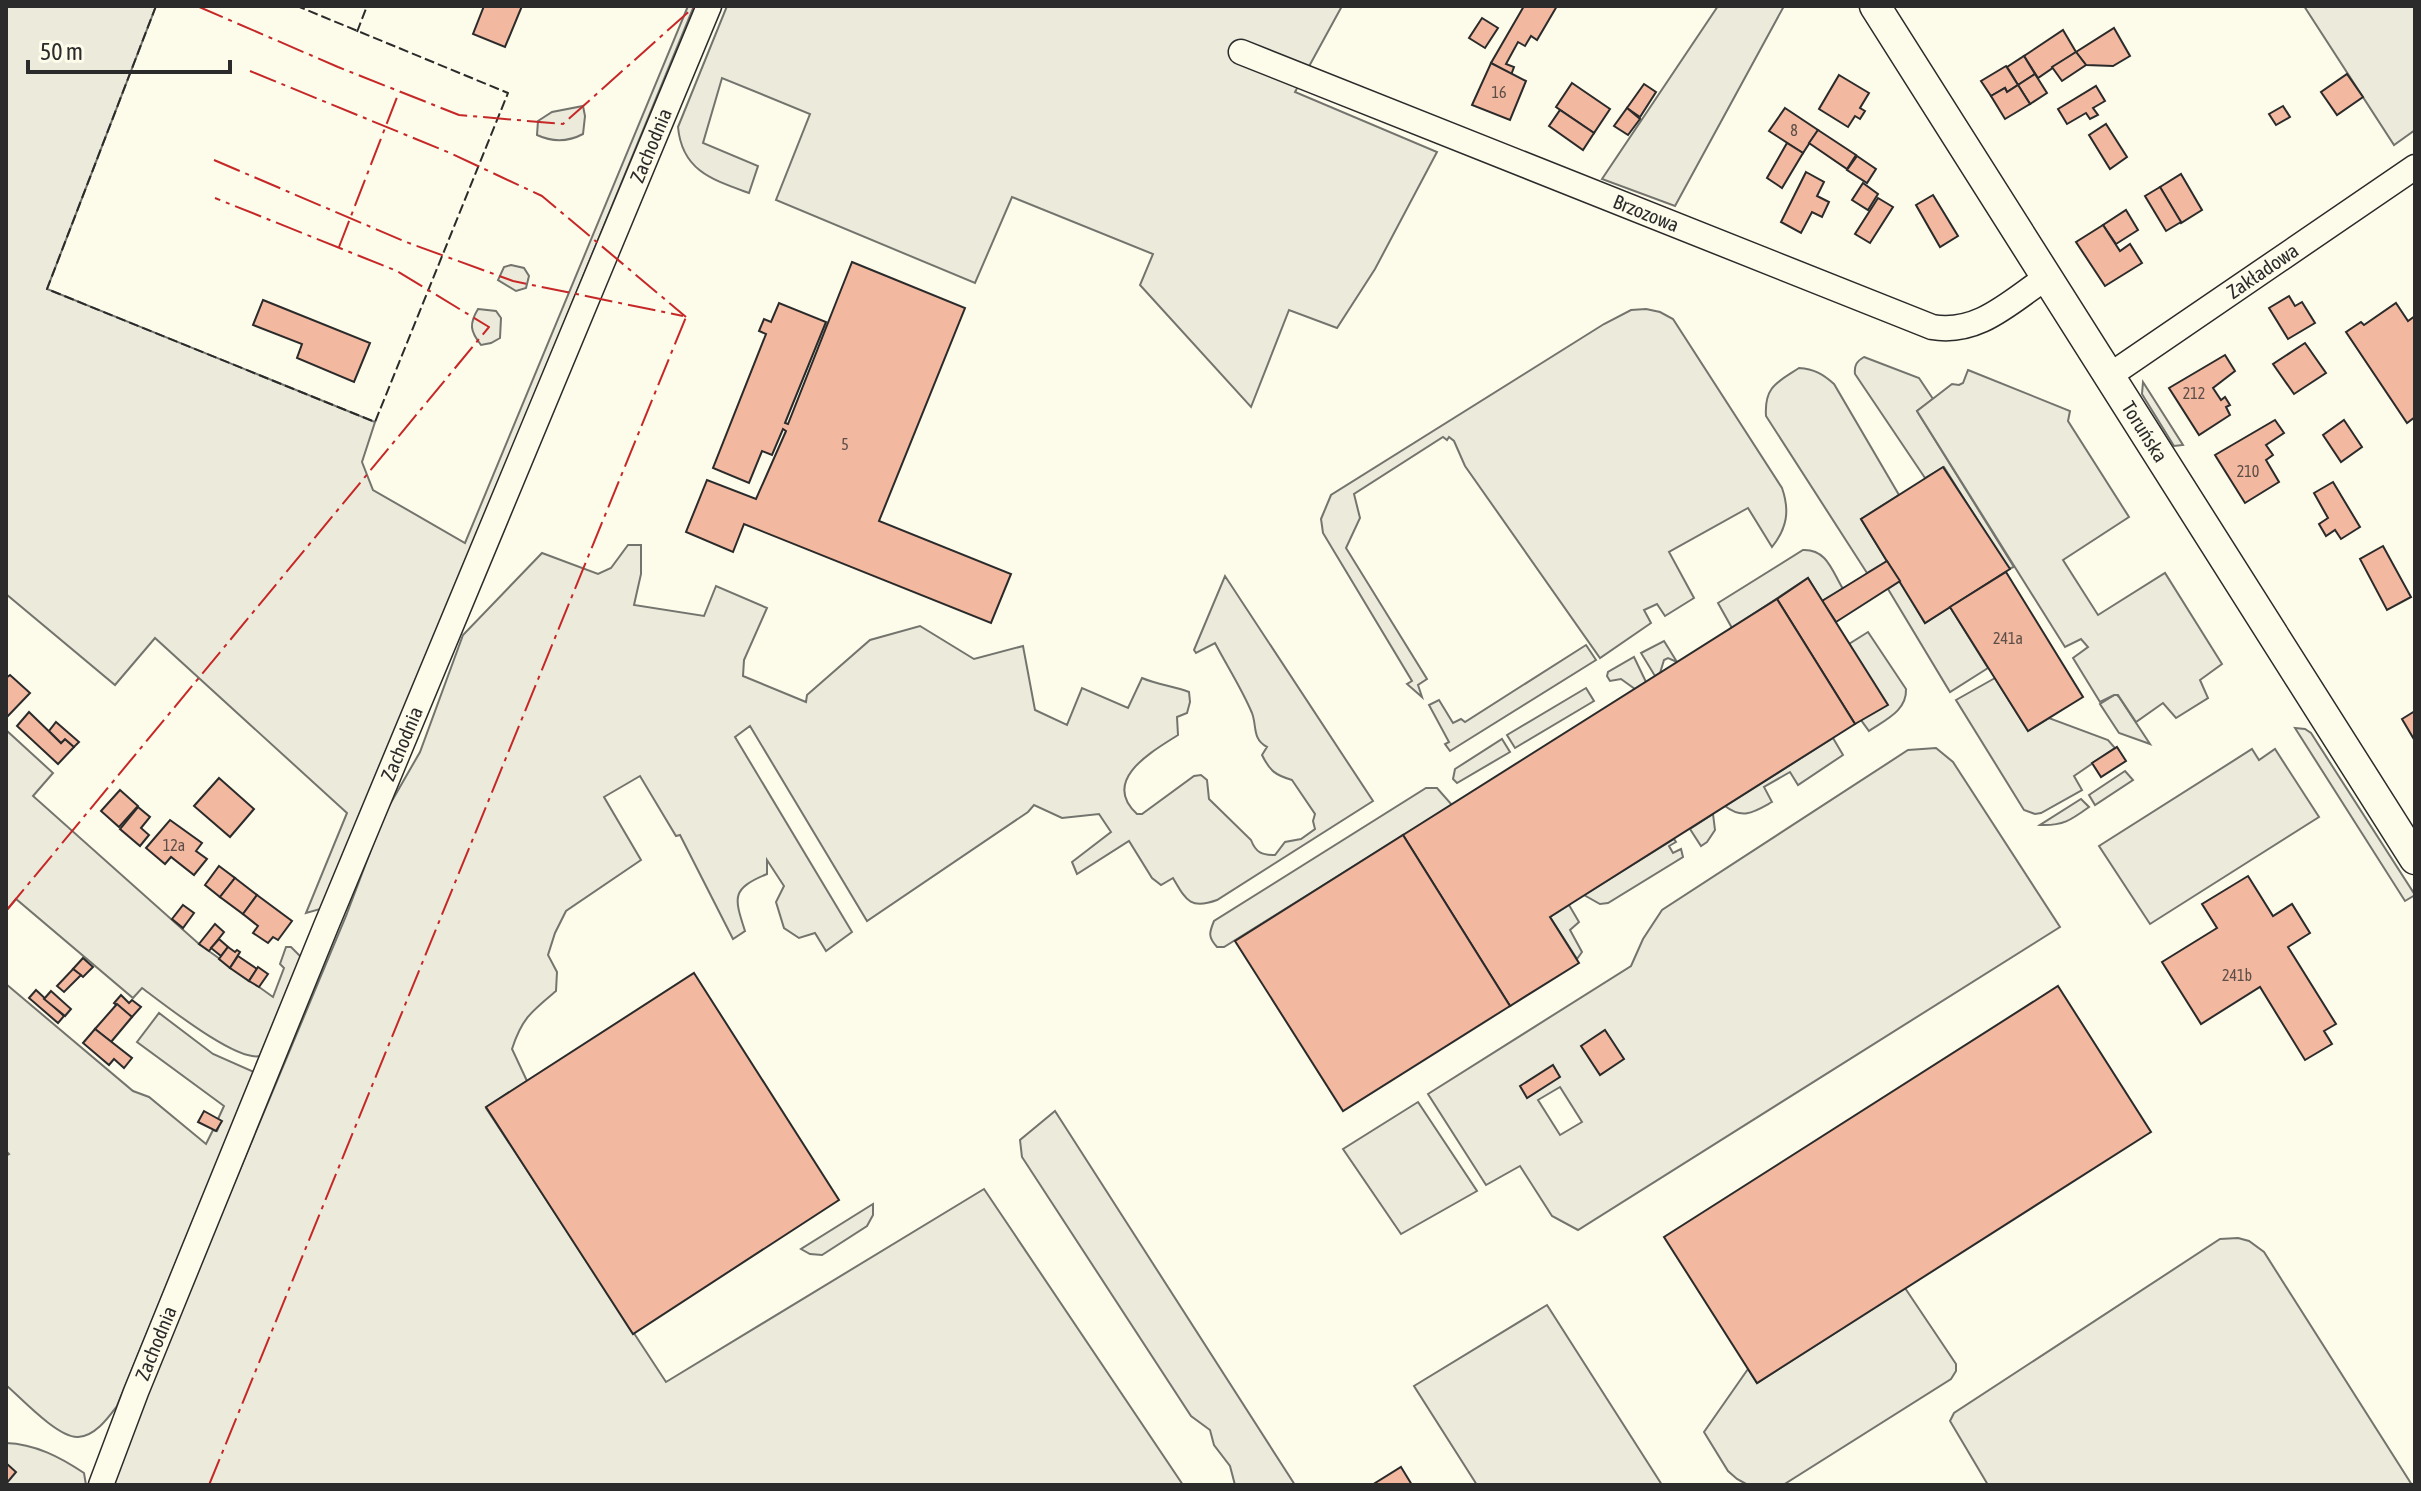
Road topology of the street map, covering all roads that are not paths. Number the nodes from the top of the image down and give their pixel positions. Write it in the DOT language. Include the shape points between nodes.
graph roads {
  1 [pos="709,6"];
  2 [pos="1875,6"];
  3 [pos="1241,52"];
  4 [pos="2415,167"];
  5 [pos="2047,277"];
  6 [pos="2109,376"];
  7 [pos="2415,859"];
  8 [pos="101,1485"];
  1 -- 8 [label="street, Zachodnia" via="326,926"];
  2 -- 5 [label="street, Toruńska"];
  3 -- 5 [label="street, Brzozowa" via="1932,327 1955,329 1980,322"];
  4 -- 6 [label="street, Zakładowa"];
  5 -- 6 [label="street, Toruńska"];
  6 -- 7 [label="street, Toruńska"];
}
